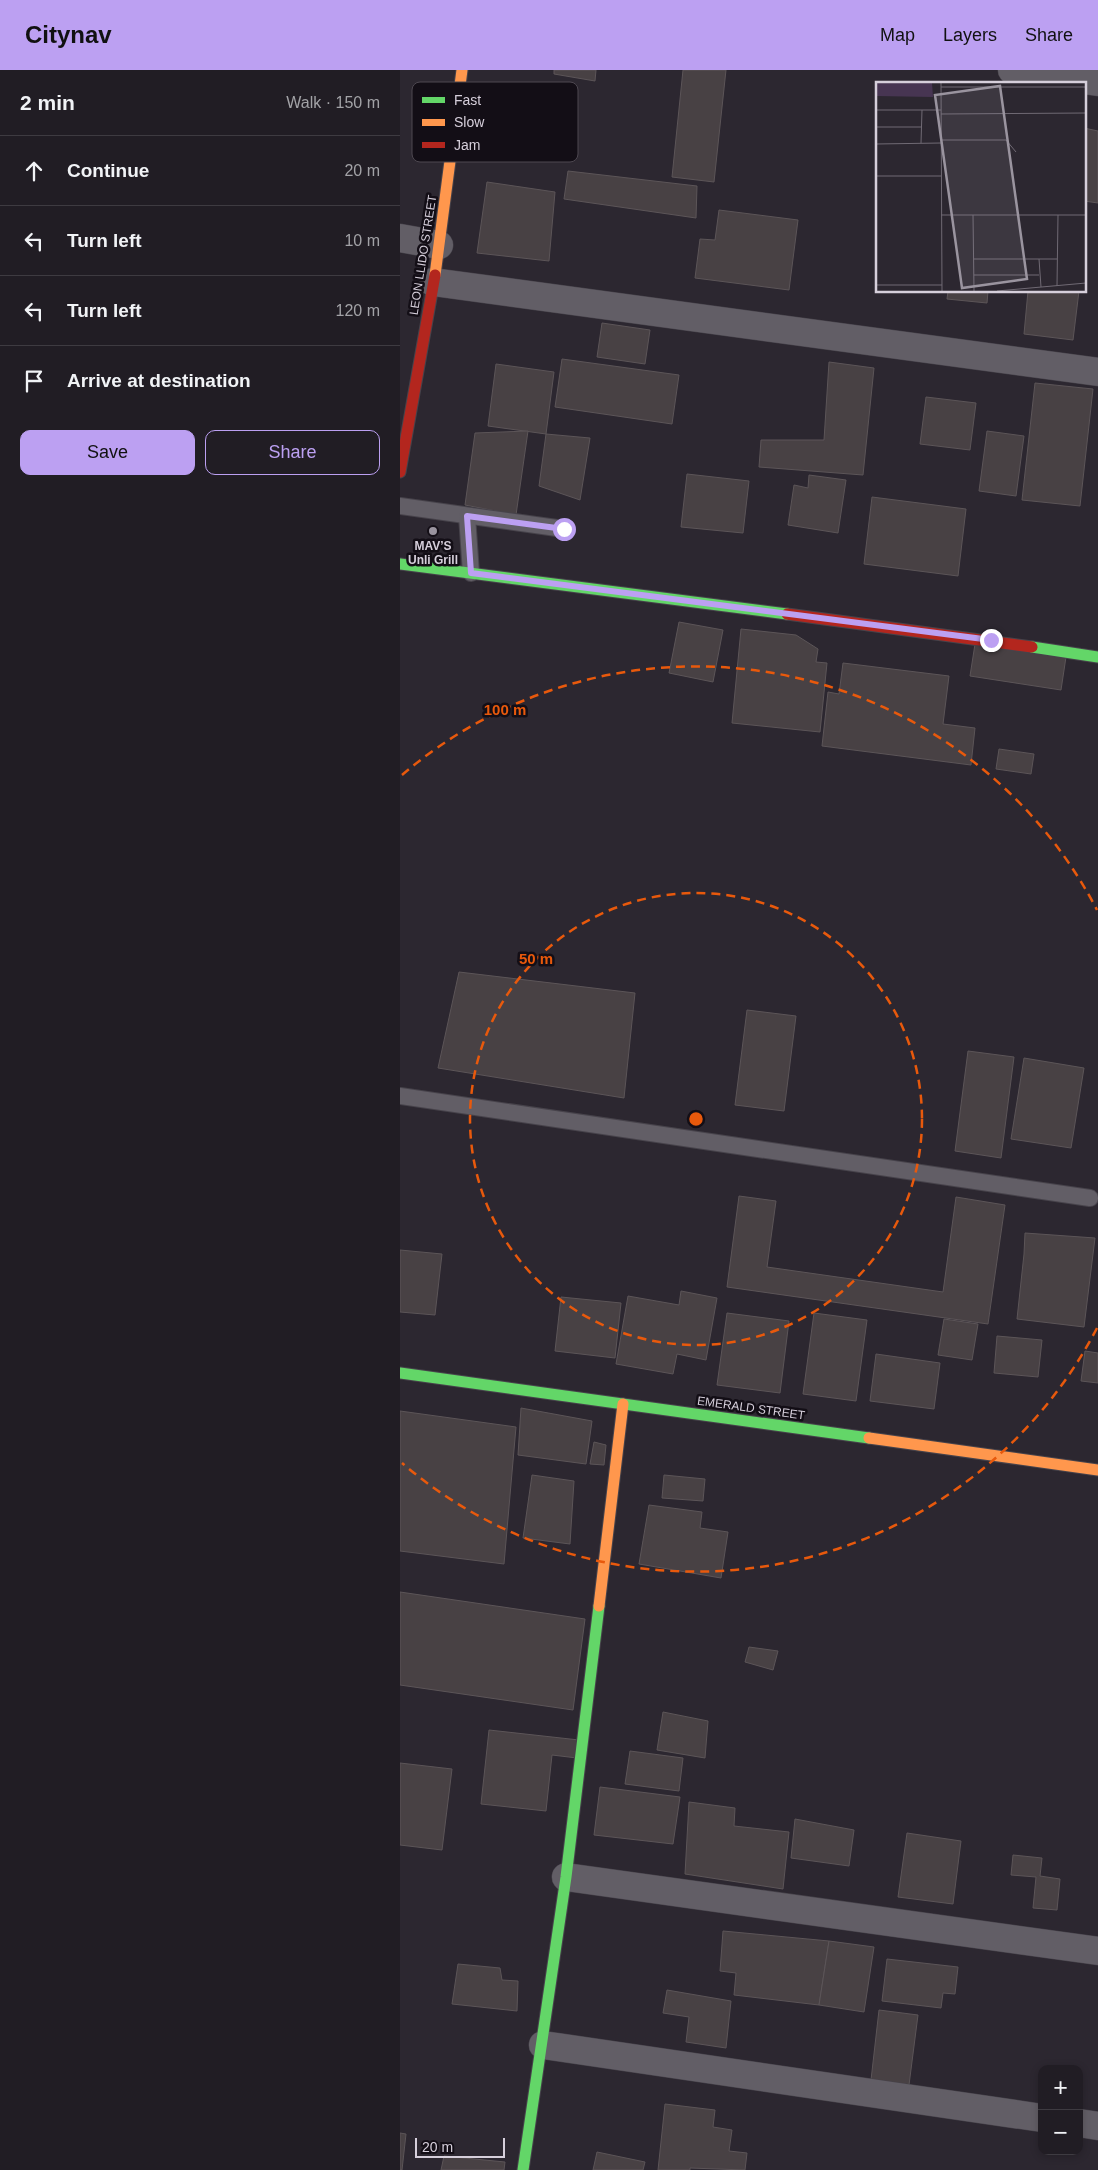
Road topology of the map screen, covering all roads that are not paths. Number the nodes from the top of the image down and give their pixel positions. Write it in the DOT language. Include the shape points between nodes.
graph roads {
  1 [pos="1012,70"];
  2 [pos="1098,82"];
  3 [pos="450,162"];
  4 [pos="400,238"];
  5 [pos="439,245"];
  6 [pos="433,282"];
  7 [pos="1098,372"];
  8 [pos="400,472"];
  9 [pos="400,506"];
  10 [pos="467,516"];
  11 [pos="564,529"];
  12 [pos="400,564"];
  13 [pos="471,573"];
  14 [pos="1098,657"];
  15 [pos="400,1096"];
  16 [pos="1090,1198"];
  17 [pos="400,1373"];
  18 [pos="623,1404"];
  19 [pos="1098,1470"];
  20 [pos="566,1877"];
  21 [pos="1098,1951"];
  22 [pos="543,2046"];
  23 [pos="1038,2117"];
  24 [pos="1083,2124"];
  25 [pos="1098,2126"];
  26 [pos="523,2170"];
  1 -- 2 [label="street"];
  3 -- 5 [label="street, LEON LLIDO STREET"];
  4 -- 5 [label="street"];
  5 -- 6 [label="street, LEON LLIDO STREET"];
  6 -- 7 [label="street"];
  6 -- 8 [label="street, LEON LLIDO STREET"];
  9 -- 10 [label="lane"];
  10 -- 11 [label="lane"];
  10 -- 13 [label="lane"];
  12 -- 13 [label="street"];
  13 -- 14 [label="street" via="991,640"];
  15 -- 16 [label="lane"];
  17 -- 18 [label="street, EMERALD STREET"];
  18 -- 19 [label="street, EMERALD STREET"];
  18 -- 20 [label="street"];
  20 -- 21 [label="street"];
  20 -- 22 [label="street"];
  22 -- 23 [label="street"];
  22 -- 26 [label="street"];
  24 -- 25 [label="street"];
}
